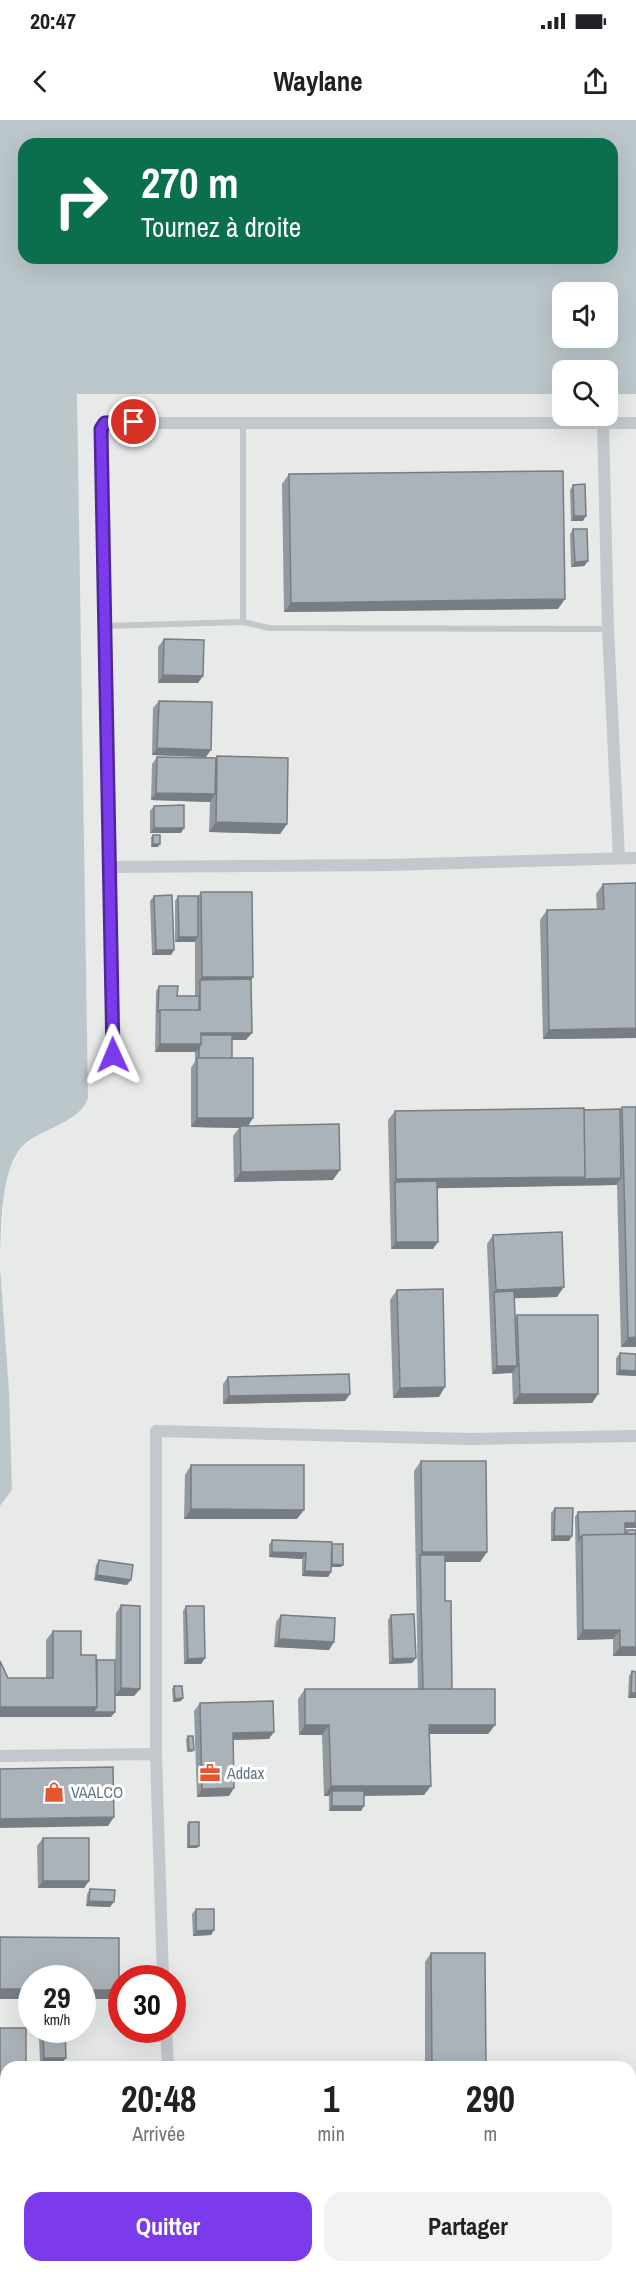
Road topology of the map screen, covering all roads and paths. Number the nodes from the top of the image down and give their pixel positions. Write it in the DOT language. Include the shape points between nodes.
graph roads {
  1 [pos="552,422"];
  2 [pos="618,422"];
  3 [pos="636,423"];
  4 [pos="243,425"];
  5 [pos="603,426"];
  6 [pos="243,622"];
  7 [pos="104,626"];
  8 [pos="608,629"];
  9 [pos="619,858"];
  10 [pos="636,858"];
  11 [pos="109,867"];
  12 [pos="113,1055"];
  13 [pos="636,1436"];
  14 [pos="156,1754"];
  15 [pos="0,1756"];
  16 [pos="163,1965"];
  17 [pos="167,2043"];
  18 [pos="168,2061"];
  1 -- 4 [label="street"];
  2 -- 3 [label="street"];
  4 -- 6 [label="lane"];
  4 -- 7 [label="street" via="105,423 101,429"];
  5 -- 8 [label="street"];
  6 -- 7 [label="lane"];
  6 -- 8 [label="lane" via="269,628"];
  7 -- 11 [label="street"];
  8 -- 9 [label="street"];
  9 -- 10 [label="street"];
  9 -- 11 [label="street"];
  11 -- 12 [label="street"];
  13 -- 14 [label="street" via="471,1439 156,1431"];
  14 -- 15 [label="street"];
  14 -- 16 [label="street"];
  17 -- 18 [label="street"];
}
